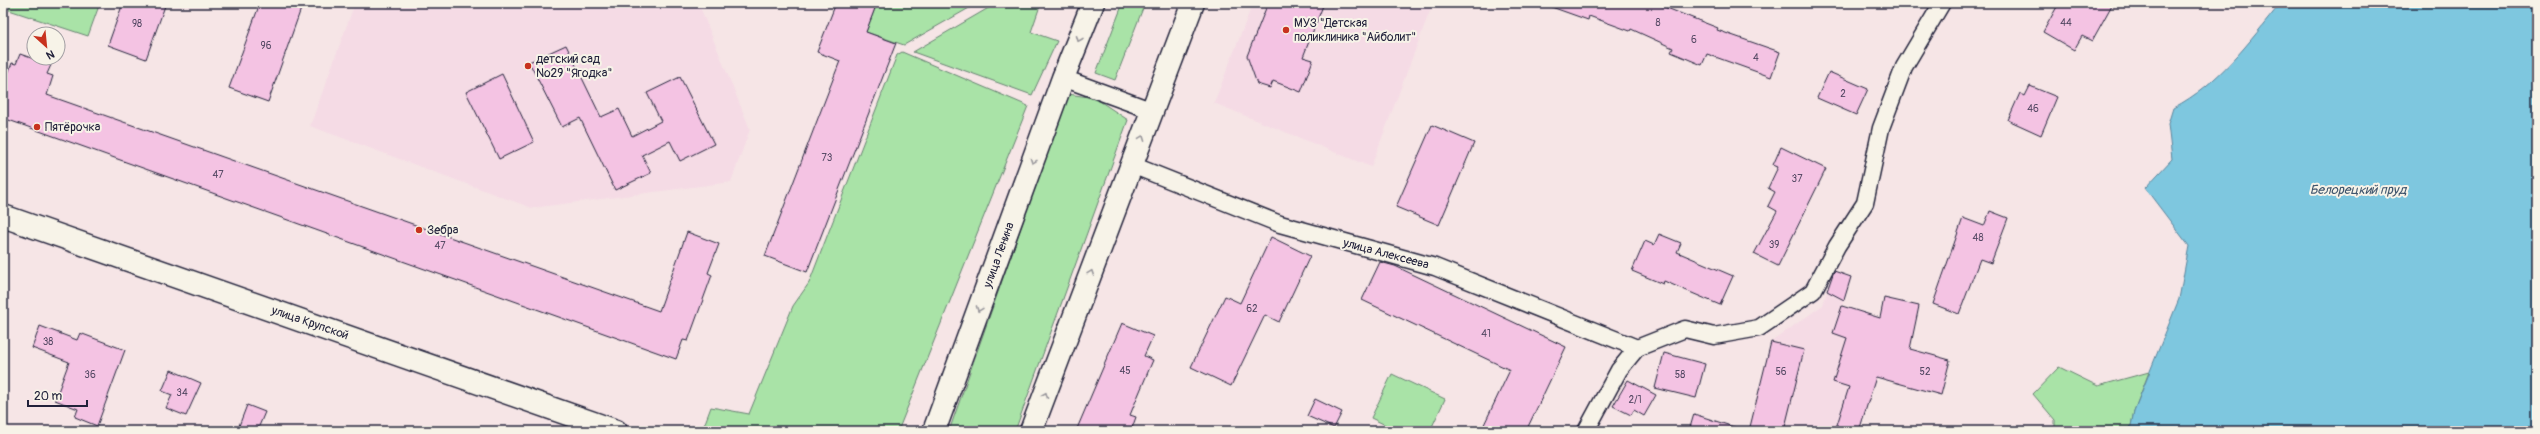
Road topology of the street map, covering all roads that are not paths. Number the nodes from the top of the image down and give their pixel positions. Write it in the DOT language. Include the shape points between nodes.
graph roads {
  1 [pos="1093,3"];
  2 [pos="1193,3"];
  3 [pos="1942,3"];
  4 [pos="1063,78"];
  5 [pos="1153,111"];
  6 [pos="1132,165"];
  7 [pos="3,216"];
  8 [pos="1637,348"];
  9 [pos="616,431"];
  10 [pos="934,431"];
  11 [pos="1031,431"];
  12 [pos="1586,431"];
  1 -- 4 [label="main road, улица Ленина, one-way"];
  2 -- 5 [label="main road"];
  3 -- 8 [label="street" via="1904,68 1881,128 1865,203 1837,246 1813,291 1759,328 1714,336 1685,329"];
  4 -- 5 [label="street"];
  4 -- 10 [label="main road, улица Ленина, one-way"];
  6 -- 5 [label="main road, one-way"];
  6 -- 8 [label="street, улица Алексеева" via="1274,222 1435,267"];
  11 -- 6 [label="main road, one-way"];
  7 -- 9 [label="main road, улица Крупской"];
  8 -- 12 [label="street" via="1619,370"];
}
